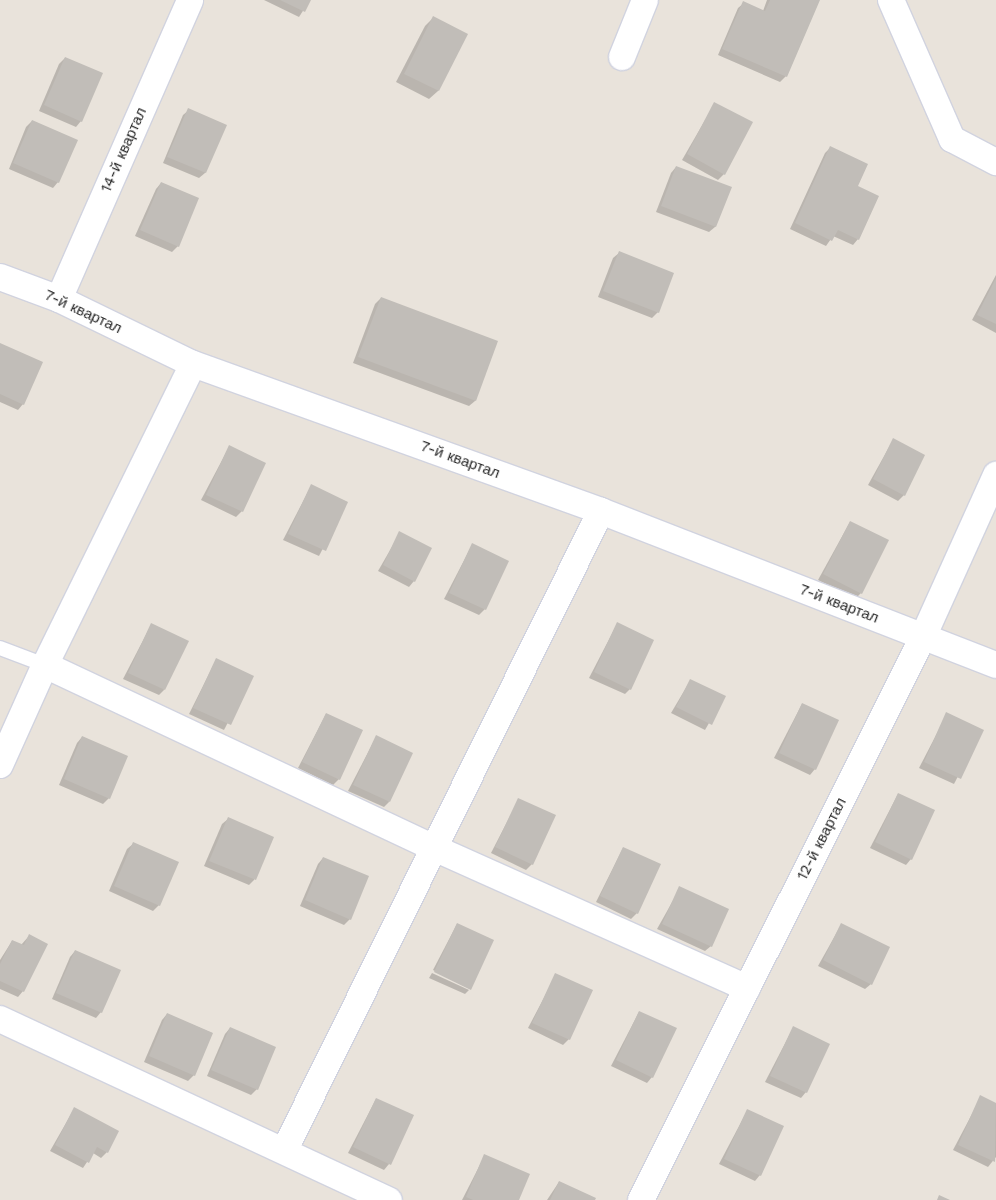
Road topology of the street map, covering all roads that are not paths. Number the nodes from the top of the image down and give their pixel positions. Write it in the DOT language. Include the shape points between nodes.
graph roads {
  1 [pos="190,0"];
  2 [pos="645,0"];
  3 [pos="892,0"];
  4 [pos="622,57"];
  5 [pos="996,162"];
  6 [pos="0,276"];
  7 [pos="58,299"];
  8 [pos="193,364"];
  9 [pos="996,475"];
  10 [pos="601,511"];
  11 [pos="923,637"];
  12 [pos="0,648"];
  13 [pos="45,665"];
  14 [pos="996,665"];
  15 [pos="0,765"];
  16 [pos="434,848"];
  17 [pos="747,988"];
  18 [pos="0,1019"];
  19 [pos="284,1151"];
  20 [pos="389,1200"];
  21 [pos="640,1200"];
  1 -- 7 [label="street, 14-й квартал"];
  2 -- 4 [label="street"];
  3 -- 5 [label="street" via="952,140"];
  6 -- 7 [label="street, 7-й квартал"];
  7 -- 8 [label="street, 7-й квартал"];
  8 -- 10 [label="street, 7-й квартал"];
  8 -- 13 [label="street"];
  9 -- 11 [label="street, 12-й квартал"];
  10 -- 11 [label="street, 7-й квартал"];
  10 -- 16 [label="street"];
  11 -- 14 [label="street, 7-й квартал"];
  11 -- 17 [label="street, 12-й квартал"];
  12 -- 13 [label="lane"];
  13 -- 15 [label="street"];
  13 -- 16 [label="street"];
  16 -- 17 [label="street"];
  16 -- 19 [label="street"];
  17 -- 21 [label="street, 12-й квартал"];
  18 -- 19 [label="street"];
  19 -- 20 [label="street"];
}
